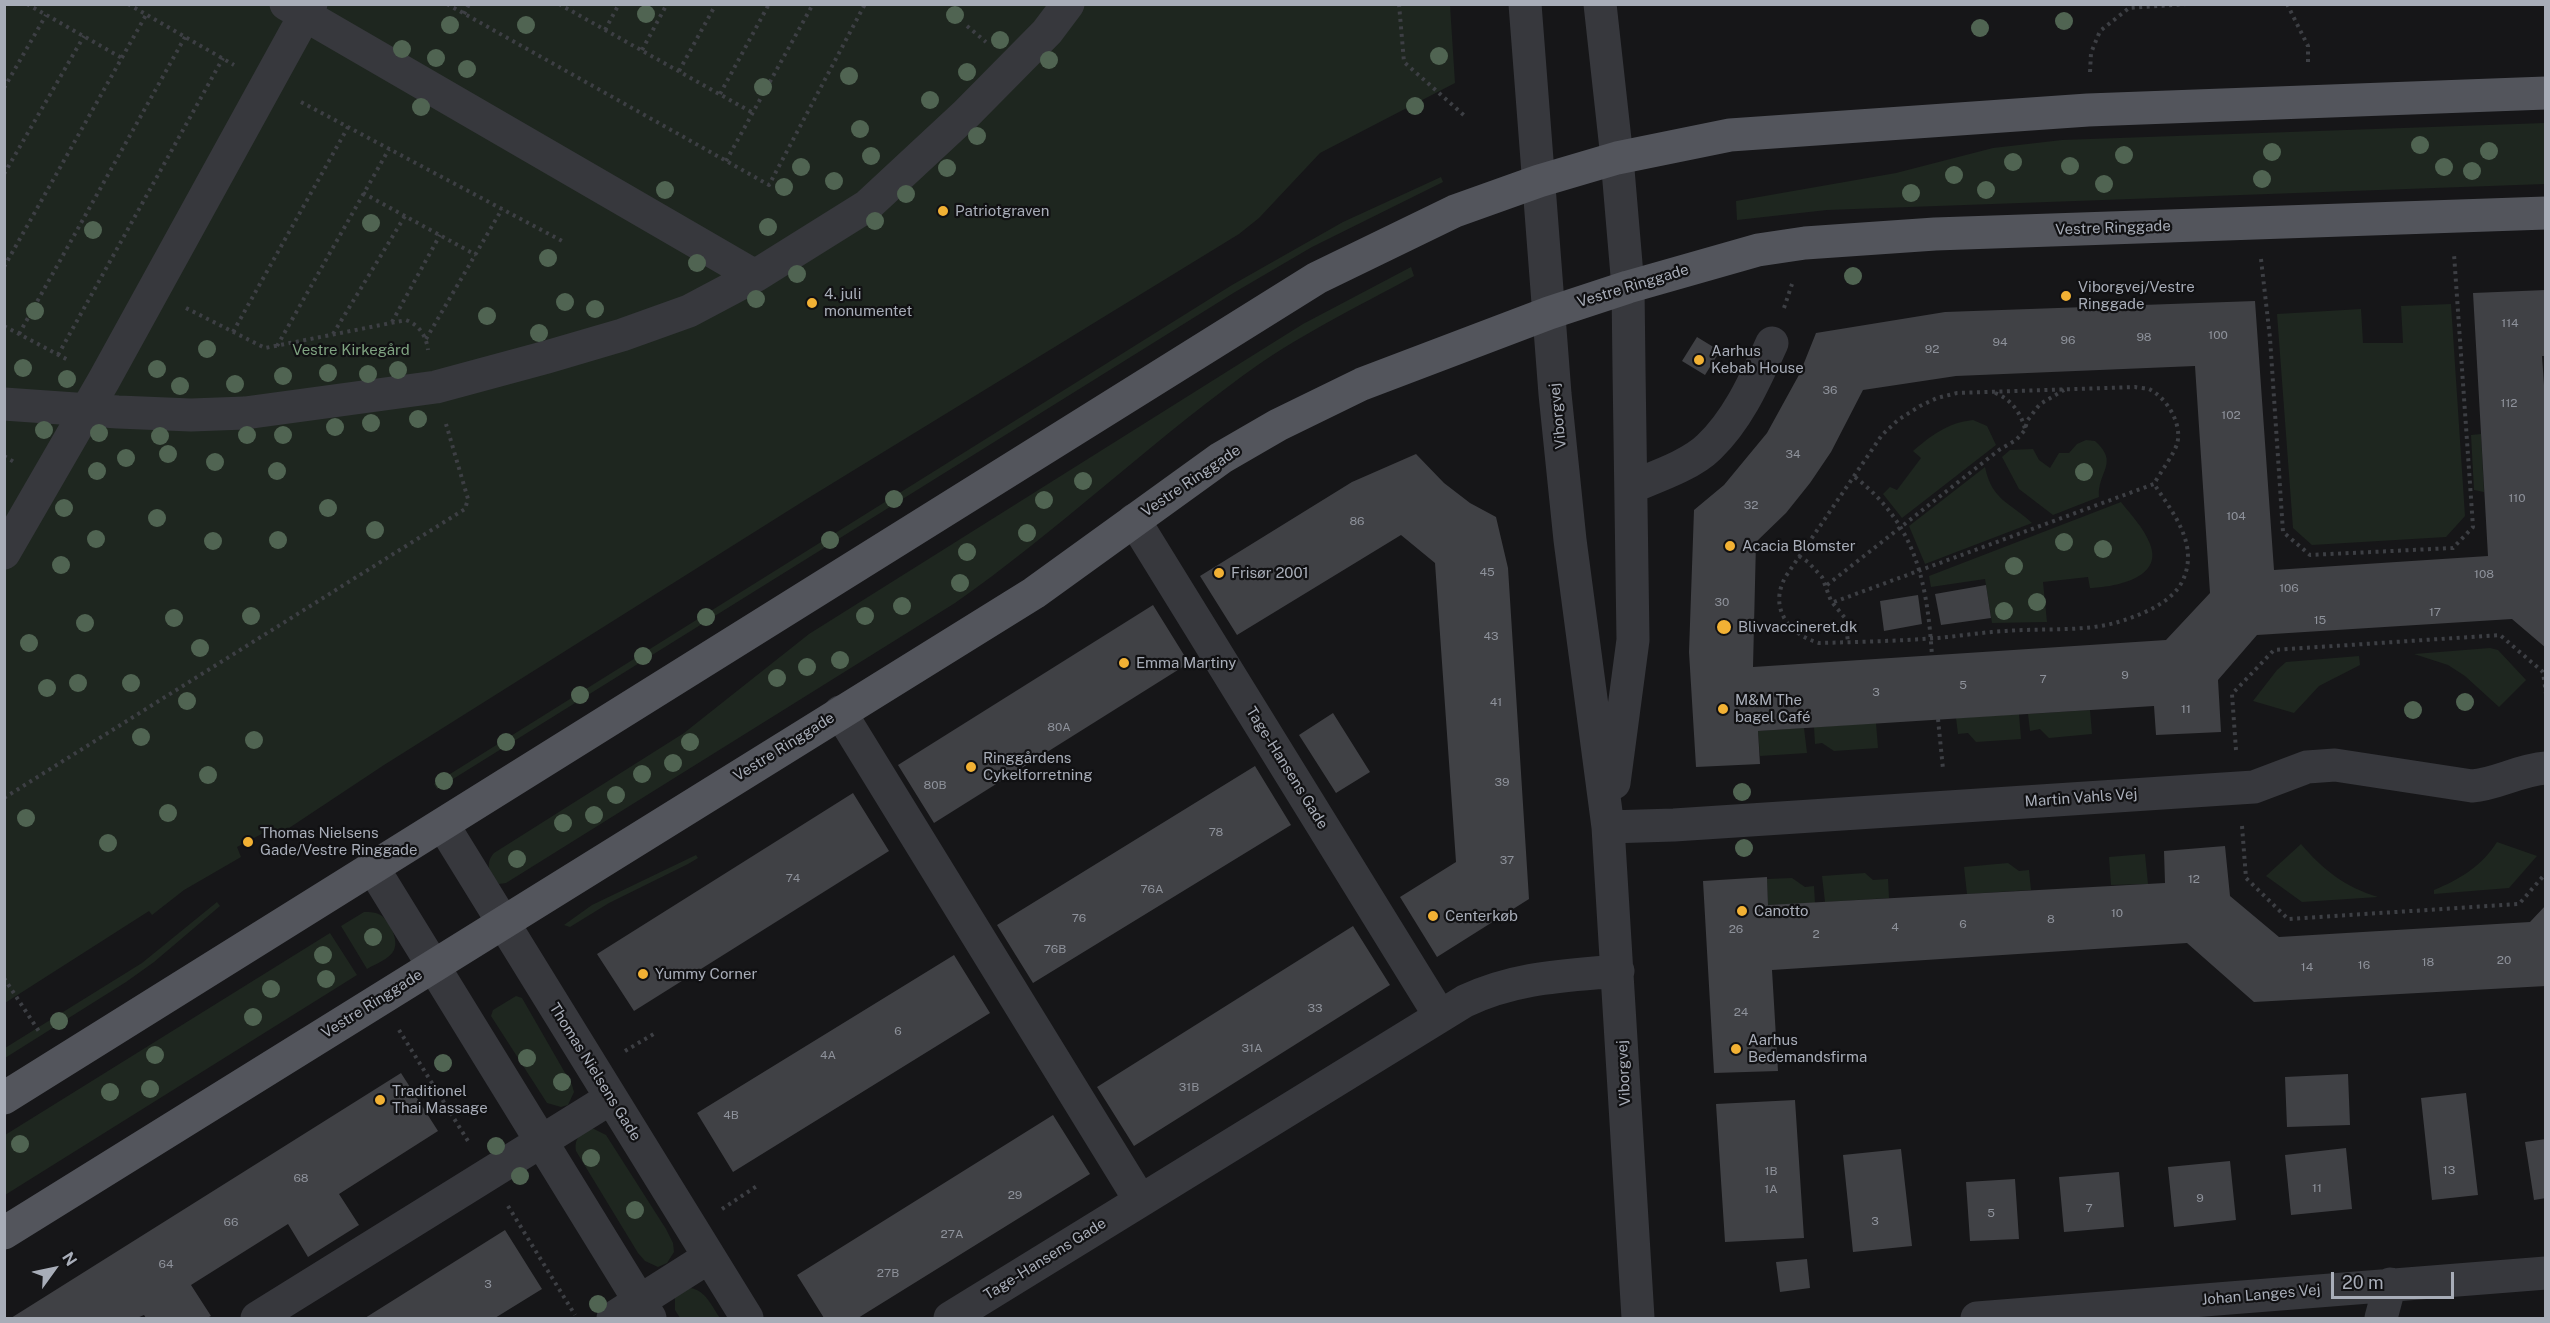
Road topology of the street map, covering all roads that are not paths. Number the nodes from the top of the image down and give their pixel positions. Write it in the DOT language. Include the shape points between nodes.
graph roads {
  1 [pos="1068,4"];
  2 [pos="1525,4"];
  3 [pos="1600,4"];
  4 [pos="300,8"];
  5 [pos="2546,93"];
  6 [pos="1617,158"];
  7 [pos="1539,181"];
  8 [pos="2546,213"];
  9 [pos="755,276"];
  10 [pos="1628,287"];
  11 [pos="1549,313"];
  12 [pos="1772,344"];
  13 [pos="4,404"];
  14 [pos="87,410"];
  15 [pos="1631,487"];
  16 [pos="1134,520"];
  17 [pos="4,553"];
  18 [pos="840,712"];
  19 [pos="2546,768"];
  20 [pos="443,825"];
  21 [pos="1608,827"];
  22 [pos="373,868"];
  23 [pos="503,923"];
  24 [pos="433,966"];
  25 [pos="1618,971"];
  26 [pos="1440,1017"];
  27 [pos="4,1098"];
  28 [pos="611,1098"];
  29 [pos="542,1142"];
  30 [pos="1140,1200"];
  31 [pos="4,1233"];
  32 [pos="709,1257"];
  33 [pos="2546,1273"];
  34 [pos="2390,1284"];
  35 [pos="645,1310"];
  36 [pos="257,1318"];
  37 [pos="613,1318"];
  38 [pos="747,1318"];
  39 [pos="950,1318"];
  40 [pos="1638,1318"];
  41 [pos="1977,1318"];
  42 [pos="2381,1318"];
  1 -- 9 [label="street" via="1047,32 966,114 867,206"];
  2 -- 7 [label="street, Viborgvej"];
  3 -- 6 [label="street, Viborgvej"];
  4 -- 9 [label="street"];
  4 -- 14 [label="street" via="267,84"];
  5 -- 6 [label="main road" via="1992,116 1730,135"];
  6 -- 7 [label="main road"];
  6 -- 10 [label="street, Viborgvej"];
  7 -- 11 [label="street, Viborgvej"];
  7 -- 20 [label="main road" via="1455,211 1317,278"];
  8 -- 10 [label="main road, Vestre Ringgade" via="1935,234 1805,243 1758,250"];
  9 -- 14 [label="street" via="689,310 633,331 436,387 244,413 191,415"];
  10 -- 11 [label="main road, Vestre Ringgade"];
  10 -- 15 [label="street, Viborgvej"];
  11 -- 16 [label="main road, Vestre Ringgade" via="1362,384 1289,420 1221,458"];
  11 -- 21 [label="street, Viborgvej" via="1570,540"];
  12 -- 15 [label="street" via="1745,401 1708,448"];
  13 -- 14 [label="street"];
  14 -- 17 [label="street"];
  15 -- 21 [label="street, Viborgvej" via="1633,640"];
  16 -- 18 [label="main road, Vestre Ringgade" via="1034,593"];
  16 -- 26 [label="street, Tage-Hansens Gade"];
  18 -- 23 [label="main road, Vestre Ringgade"];
  18 -- 30 [label="street"];
  19 -- 21 [label="street, Martin Vahls Vej" via="2472,786 2335,765 2307,767 2254,787"];
  20 -- 22 [label="main road"];
  20 -- 23 [label="street, Thomas Nielsens Gade"];
  21 -- 25 [label="street, Viborgvej"];
  22 -- 24 [label="street"];
  22 -- 27 [label="main road"];
  23 -- 24 [label="main road, Vestre Ringgade"];
  23 -- 28 [label="street, Thomas Nielsens Gade"];
  24 -- 29 [label="street"];
  24 -- 31 [label="main road, Vestre Ringgade"];
  25 -- 26 [label="street, Tage-Hansens Gade" via="1509,984 1491,989"];
  25 -- 40 [label="street, Viborgvej"];
  26 -- 30 [label="street, Tage-Hansens Gade"];
  28 -- 29 [label="street"];
  28 -- 32 [label="street, Thomas Nielsens Gade"];
  29 -- 35 [label="street"];
  29 -- 36 [label="street"];
  30 -- 39 [label="street, Tage-Hansens Gade"];
  32 -- 35 [label="street"];
  32 -- 38 [label="street, Thomas Nielsens Gade"];
  33 -- 34 [label="street, Johan Langes Vej"];
  34 -- 41 [label="street, Johan Langes Vej"];
  34 -- 42 [label="street"];
  35 -- 37 [label="street"];
}
